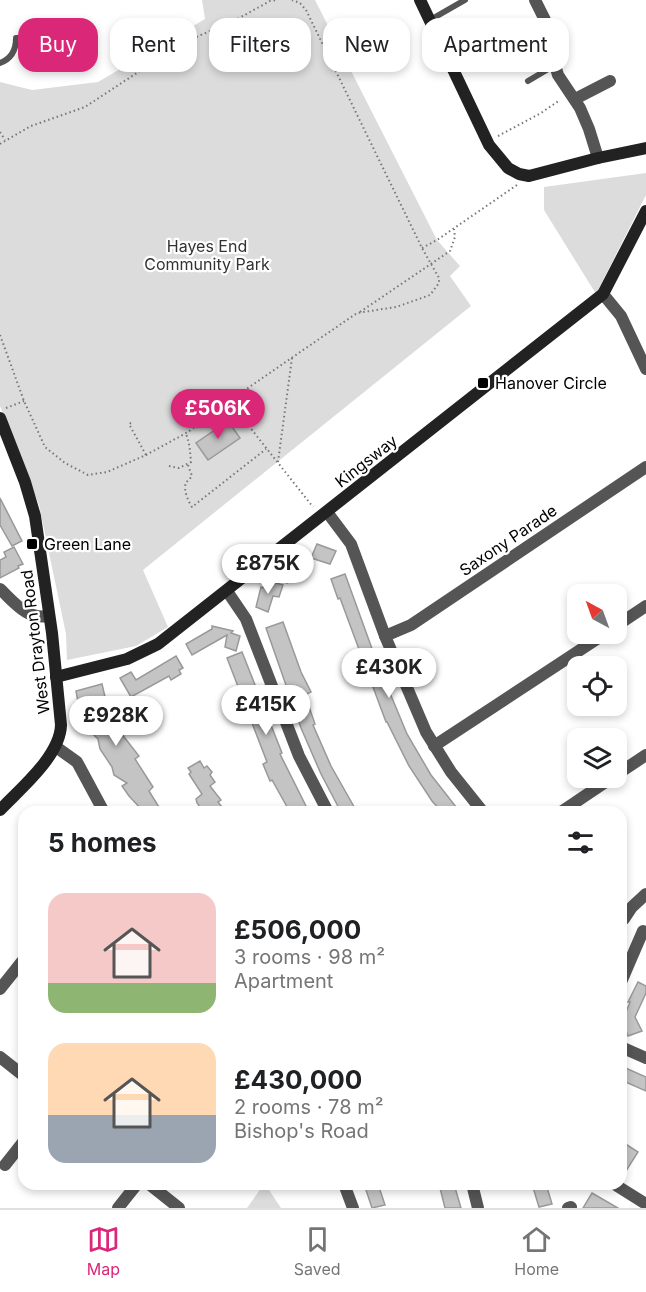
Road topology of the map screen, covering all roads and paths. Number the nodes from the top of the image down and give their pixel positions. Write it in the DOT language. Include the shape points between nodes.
graph roads {
  1 [pos="276,0"];
  2 [pos="292,0"];
  3 [pos="420,0"];
  4 [pos="465,0"];
  5 [pos="535,0"];
  6 [pos="300,1"];
  7 [pos="452,3"];
  8 [pos="429,18"];
  9 [pos="433,18"];
  10 [pos="544,18"];
  11 [pos="18,38"];
  12 [pos="0,63"];
  13 [pos="454,72"];
  14 [pos="543,72"];
  15 [pos="557,72"];
  16 [pos="528,81"];
  17 [pos="610,81"];
  18 [pos="573,95"];
  19 [pos="0,132"];
  20 [pos="5,140"];
  21 [pos="487,141"];
  22 [pos="0,144"];
  23 [pos="646,148"];
  24 [pos="598,158"];
  25 [pos="529,177"];
  26 [pos="646,211"];
  27 [pos="454,229"];
  28 [pos="422,248"];
  29 [pos="431,264"];
  30 [pos="603,294"];
  31 [pos="357,313"];
  32 [pos="0,334"];
  33 [pos="292,358"];
  34 [pos="646,369"];
  35 [pos="24,401"];
  36 [pos="229,401"];
  37 [pos="0,410"];
  38 [pos="0,418"];
  39 [pos="131,423"];
  40 [pos="186,434"];
  41 [pos="266,449"];
  42 [pos="146,455"];
  43 [pos="278,464"];
  44 [pos="188,465"];
  45 [pos="170,466"];
  46 [pos="646,467"];
  47 [pos="324,515"];
  48 [pos="0,589"];
  49 [pos="227,591"];
  50 [pos="646,606"];
  51 [pos="49,616"];
  52 [pos="627,619"];
  53 [pos="386,636"];
  54 [pos="589,644"];
  55 [pos="56,677"];
  56 [pos="434,746"];
  57 [pos="56,747"];
  58 [pos="646,755"];
  59 [pos="627,767"];
  60 [pos="597,788"];
  61 [pos="101,806"];
  62 [pos="325,806"];
  63 [pos="478,806"];
  64 [pos="570,806"];
  65 [pos="0,810"];
  66 [pos="646,894"];
  67 [pos="627,912"];
  68 [pos="627,921"];
  69 [pos="645,931"];
  70 [pos="18,966"];
  71 [pos="627,969"];
  72 [pos="0,989"];
  73 [pos="627,1050"];
  74 [pos="0,1057"];
  75 [pos="646,1058"];
  76 [pos="18,1071"];
  77 [pos="18,1149"];
  78 [pos="5,1165"];
  79 [pos="627,1186"];
  80 [pos="132,1190"];
  81 [pos="156,1190"];
  82 [pos="346,1190"];
  83 [pos="474,1190"];
  84 [pos="646,1204"];
  85 [pos="118,1208"];
  86 [pos="179,1208"];
  87 [pos="353,1208"];
  88 [pos="478,1208"];
  1 -- 20 [label="path" via="184,42 85,107 30,126"];
  2 -- 6 [label="path"];
  3 -- 8 [label="street"];
  4 -- 7 [label="lane"];
  5 -- 10 [label="street"];
  6 -- 28 [label="path"];
  7 -- 9 [label="lane"];
  11 -- 12 [label="lane" via="13,54"];
  13 -- 21 [label="street"];
  14 -- 16 [label="lane"];
  15 -- 18 [label="street"];
  17 -- 18 [label="street"];
  18 -- 21 [label="path"];
  18 -- 24 [label="street" via="590,129"];
  19 -- 20 [label="path"];
  20 -- 22 [label="path"];
  21 -- 25 [label="street" via="508,168"];
  23 -- 24 [label="street"];
  24 -- 25 [label="street"];
  25 -- 27 [label="path"];
  26 -- 30 [label="street, Kingsway"];
  27 -- 28 [label="path"];
  27 -- 29 [label="path" via="450,251"];
  28 -- 29 [label="path"];
  29 -- 31 [label="path"];
  29 -- 31 [label="path" via="439,283 430,295 396,307"];
  30 -- 34 [label="street" via="621,316"];
  30 -- 47 [label="street, Kingsway"];
  31 -- 33 [label="path"];
  32 -- 35 [label="path"];
  33 -- 36 [label="path"];
  33 -- 43 [label="path"];
  35 -- 37 [label="path"];
  35 -- 42 [label="path" via="45,447 88,476"];
  36 -- 40 [label="path"];
  36 -- 41 [label="path"];
  38 -- 51 [label="street, West Drayton Road" via="35,516"];
  39 -- 42 [label="path"];
  40 -- 42 [label="path"];
  40 -- 44 [label="path" via="191,446"];
  41 -- 43 [label="path"];
  41 -- 44 [label="path" via="192,507 185,489 192,476"];
  43 -- 47 [label="path"];
  44 -- 45 [label="path"];
  46 -- 53 [label="street, Saxony Parade" via="411,625"];
  47 -- 49 [label="street, Kingsway"];
  47 -- 53 [label="street" via="351,544"];
  48 -- 51 [label="street" via="26,613"];
  49 -- 55 [label="street, Kingsway" via="147,651"];
  49 -- 62 [label="street" via="246,619 299,756"];
  50 -- 52 [label="street"];
  51 -- 55 [label="street, West Drayton Road"];
  53 -- 56 [label="street"];
  54 -- 56 [label="street"];
  55 -- 57 [label="street, West Drayton Road" via="61,731"];
  56 -- 63 [label="street"];
  57 -- 61 [label="street" via="77,762"];
  57 -- 65 [label="street"];
  58 -- 59 [label="street"];
  60 -- 64 [label="street"];
  66 -- 67 [label="street"];
  68 -- 69 [label="street"];
  69 -- 71 [label="street"];
  70 -- 72 [label="street"];
  73 -- 75 [label="street"];
  74 -- 76 [label="street"];
  77 -- 78 [label="street"];
  79 -- 84 [label="street"];
  80 -- 85 [label="street"];
  81 -- 86 [label="street"];
  82 -- 87 [label="street"];
  83 -- 88 [label="street"];
}
